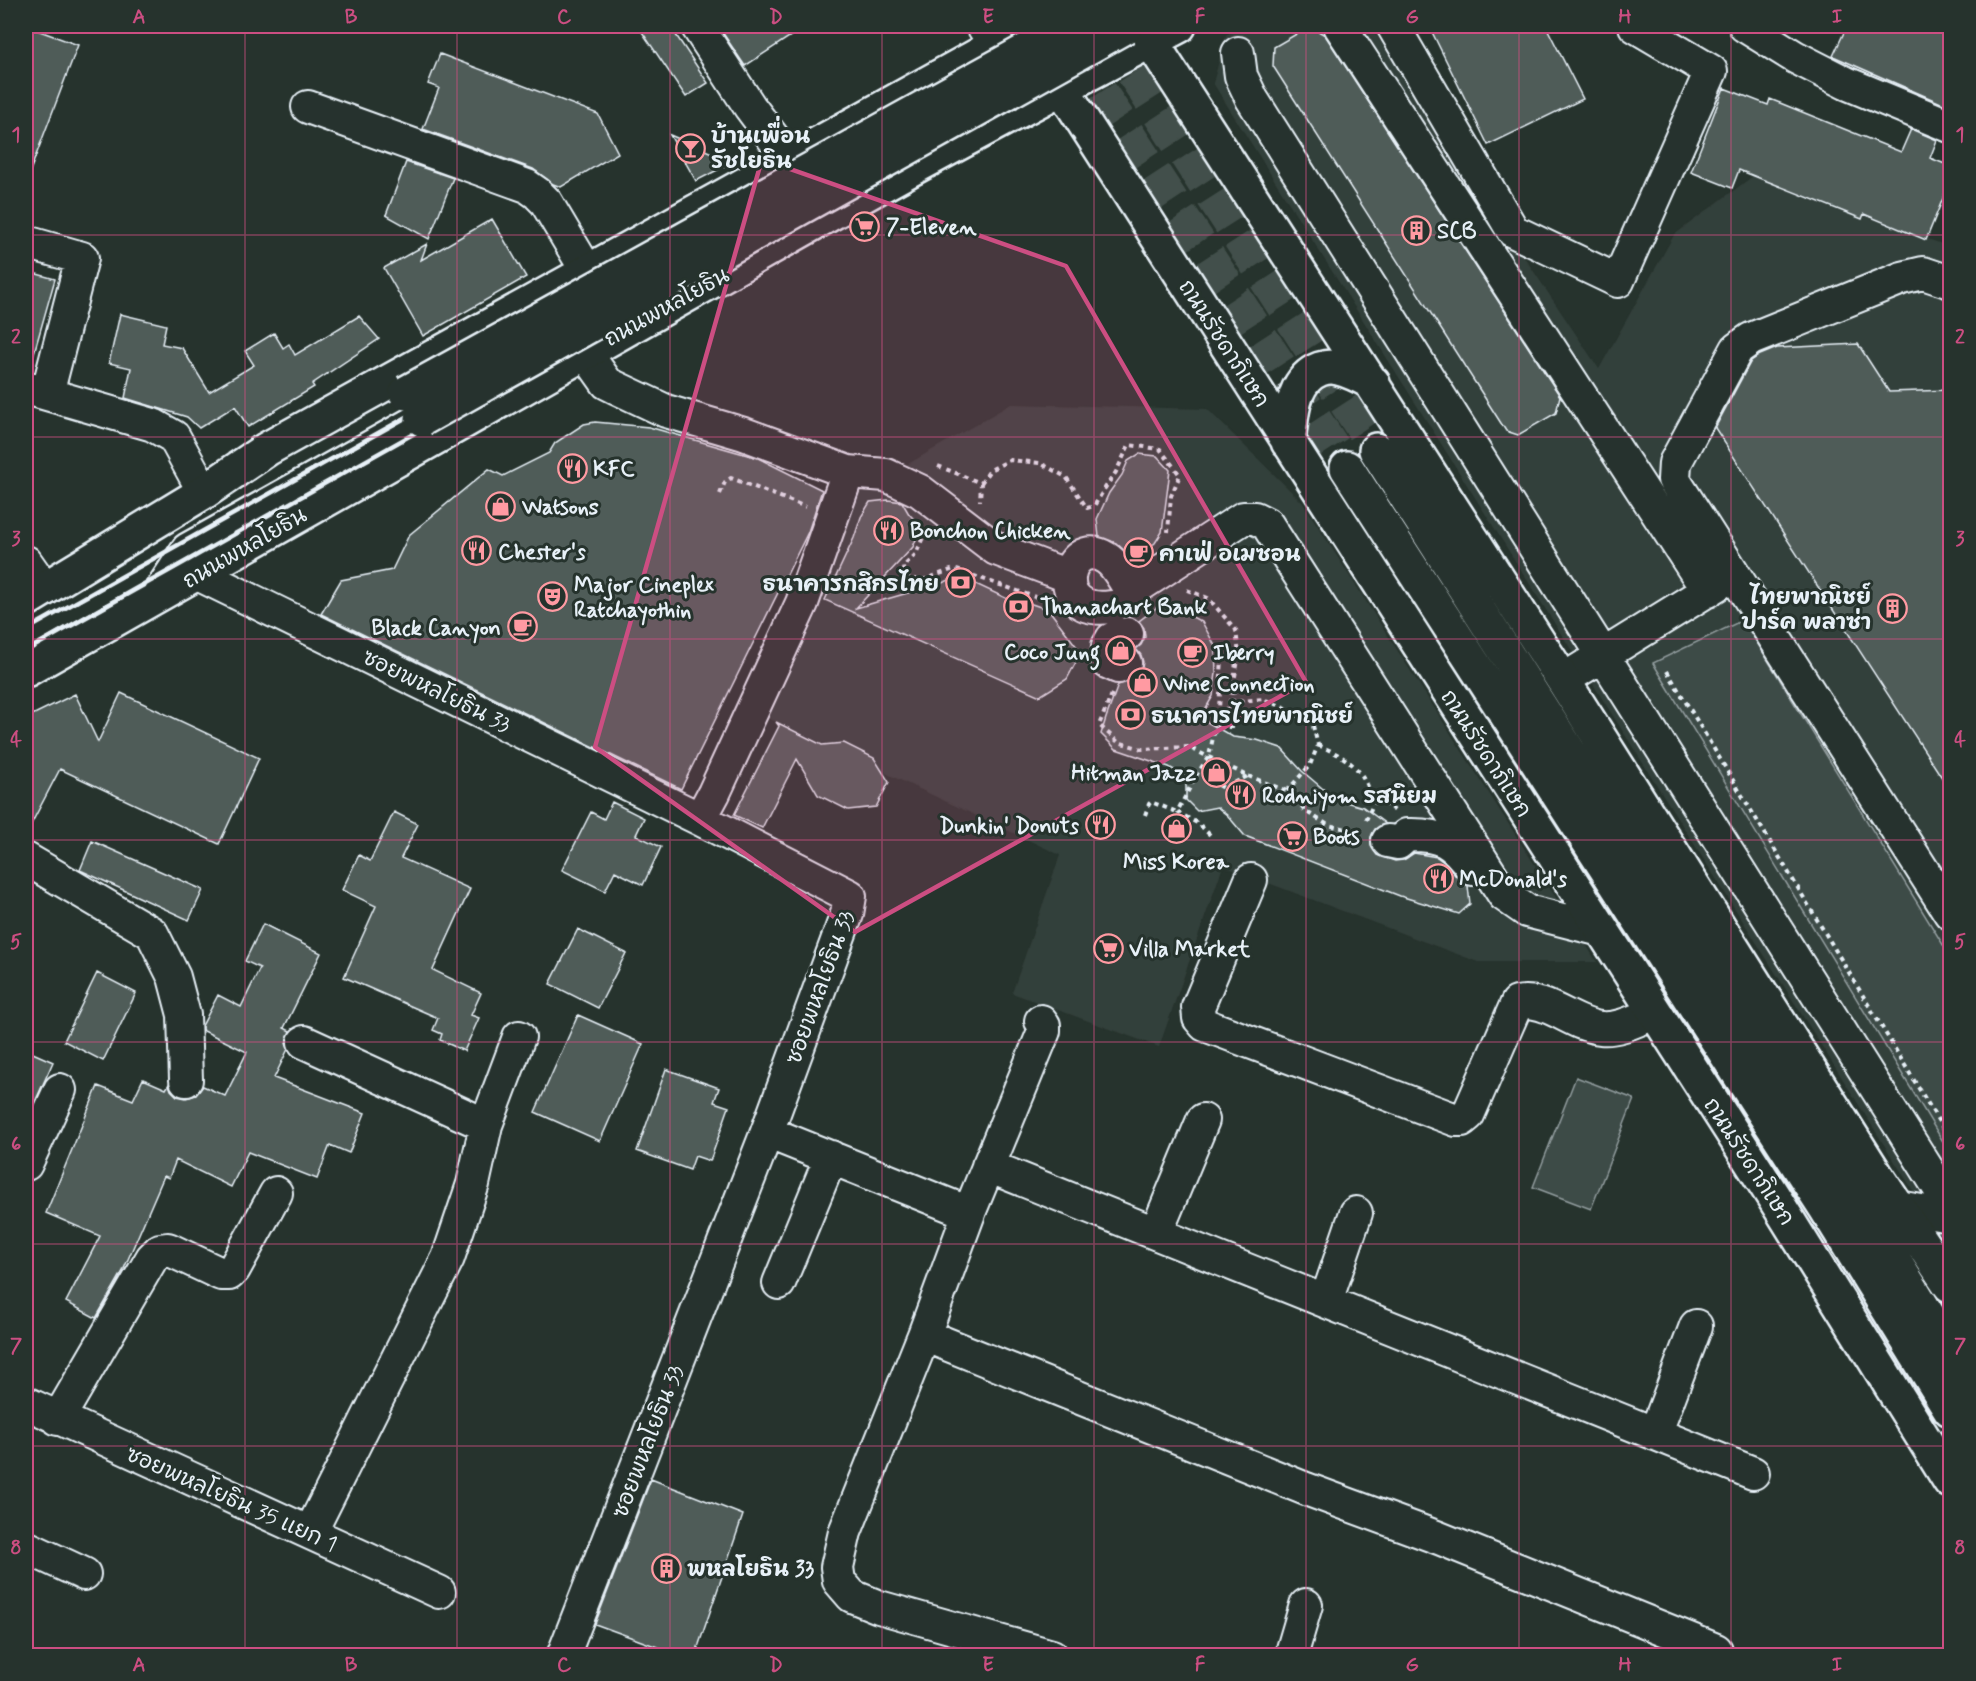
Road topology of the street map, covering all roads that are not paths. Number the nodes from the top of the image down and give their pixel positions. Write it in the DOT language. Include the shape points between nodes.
graph roads {
  1 [pos="697,26"];
  2 [pos="1071,26"];
  3 [pos="1340,26"];
  4 [pos="1393,26"];
  5 [pos="1635,26"];
  6 [pos="1745,26"];
  7 [pos="1026,27"];
  8 [pos="1149,29"];
  9 [pos="990,36"];
  10 [pos="1238,53"];
  11 [pos="1062,89"];
  12 [pos="308,107"];
  13 [pos="1950,126"];
  14 [pos="799,153"];
  15 [pos="849,203"];
  16 [pos="26,242"];
  17 [pos="587,271"];
  18 [pos="1950,282"];
  19 [pos="585,352"];
  20 [pos="1373,383"];
  21 [pos="36,391"];
  22 [pos="414,406"];
  23 [pos="1288,442"];
  24 [pos="1377,450"];
  25 [pos="1347,468"];
  26 [pos="848,472"];
  27 [pos="204,492"];
  28 [pos="157,521"];
  29 [pos="26,562"];
  30 [pos="198,574"];
  31 [pos="1734,574"];
  32 [pos="1068,576"];
  33 [pos="1708,591"];
  34 [pos="35,594"];
  35 [pos="158,596"];
  36 [pos="1121,599"];
  37 [pos="1605,655"];
  38 [pos="26,669"];
  39 [pos="1563,680"];
  40 [pos="700,819"];
  41 [pos="1374,836"];
  42 [pos="26,859"];
  43 [pos="1476,874"];
  44 [pos="1251,879"];
  45 [pos="1950,913"];
  46 [pos="1601,930"];
  47 [pos="1654,1013"];
  48 [pos="1041,1021"];
  49 [pos="519,1037"];
  50 [pos="304,1042"];
  51 [pos="186,1080"];
  52 [pos="60,1090"];
  53 [pos="1203,1120"];
  54 [pos="486,1125"];
  55 [pos="767,1132"];
  56 [pos="831,1157"];
  57 [pos="26,1164"];
  58 [pos="988,1166"];
  59 [pos="276,1193"];
  60 [pos="1950,1204"];
  61 [pos="1898,1207"];
  62 [pos="969,1213"];
  63 [pos="1356,1213"];
  64 [pos="1950,1216"];
  65 [pos="1156,1233"];
  66 [pos="779,1283"];
  67 [pos="1950,1285"];
  68 [pos="1326,1301"];
  69 [pos="1696,1326"];
  70 [pos="924,1335"];
  71 [pos="1950,1351"];
  72 [pos="26,1403"];
  73 [pos="1950,1409"];
  74 [pos="58,1419"];
  75 [pos="1655,1434"];
  76 [pos="1753,1473"];
  77 [pos="1950,1481"];
  78 [pos="310,1533"];
  79 [pos="26,1547"];
  80 [pos="84,1574"];
  81 [pos="439,1592"];
  82 [pos="1306,1605"];
  83 [pos="1716,1650"];
  84 [pos="563,1656"];
  85 [pos="1052,1656"];
  86 [pos="1291,1656"];
  1 -- 14 [label="street" via="750,107"];
  2 -- 22 [label="main road, ถนนพหลโยธิน, bridge"];
  3 -- 33 [label="street"];
  4 -- 5 [label="street" via="1513,231 1618,281 1711,71"];
  6 -- 13 [label="street" via="1846,83"];
  7 -- 9 [label="main road, ถนนพหลโยธิน"];
  7 -- 11 [label="main road, ถนนรัชดาภิเษก"];
  8 -- 11 [label="main road, ถนนพหลโยธิน"];
  8 -- 20 [label="main road"];
  8 -- 22 [label="main road, ถนนพหลโยธิน, bridge"];
  9 -- 14 [label="main road, ถนนพหลโยธิน"];
  10 -- 37 [label="street" via="1241,76 1252,99"];
  11 -- 15 [label="main road, ถนนพหลโยธิน"];
  11 -- 23 [label="main road, ถนนรัชดาภิเษก"];
  12 -- 17 [label="street" via="526,186 546,202"];
  14 -- 15 [label="main road" via="830,161 846,176"];
  14 -- 17 [label="main road, ถนนพหลโยธิน"];
  15 -- 19 [label="main road, ถนนพหลโยธิน"];
  16 -- 21 [label="street" via="82,258"];
  17 -- 27 [label="main road, ถนนพหลโยธิน" via="267,449"];
  18 -- 31 [label="street" via="1923,273 1902,278 1751,339 1737,349 1676,463 1674,480"];
  19 -- 26 [label="street" via="607,383 666,411"];
  19 -- 30 [label="main road, ถนนพหลโยธิน"];
  20 -- 23 [label="main road" via="1336,367 1315,371 1298,388"];
  20 -- 39 [label="main road"];
  21 -- 27 [label="street" via="153,424 174,437"];
  22 -- 28 [label="main road, ถนนพหลโยธิน" via="319,441 200,510"];
  22 -- 35 [label="main road, ถนนพหลโยธิน" via="188,550"];
  23 -- 46 [label="main road, ถนนรัชดาภิเษก"];
  24 -- 71 [label="main road"];
  25 -- 73 [label="main road, ถนนรัชดาภิเษก" via="1825,1207"];
  26 -- 32 [label="street" via="886,474 920,491 996,549"];
  26 -- 40 [label="street" via="802,603"];
  27 -- 28 [label="main road, ถนนพหลโยธิน"];
  28 -- 34 [label="main road, ถนนพหลโยธิน"];
  29 -- 34 [label="street"];
  30 -- 35 [label="main road, ถนนพหลโยธิน"];
  30 -- 40 [label="street, ซอยพหลโยธิน 33"];
  31 -- 33 [label="street"];
  31 -- 45 [label="street"];
  32 -- 36 [label="street" via="1069,589 1078,599 1098,609"];
  32 -- 36 [label="street" via="1072,564 1081,557 1099,555 1113,564"];
  33 -- 37 [label="street"];
  35 -- 38 [label="main road, ถนนพหลโยธิน"];
  36 -- 46 [label="street" via="1243,518 1267,524 1504,895 1527,911"];
  37 -- 39 [label="street"];
  37 -- 60 [label="street"];
  39 -- 61 [label="main road"];
  40 -- 55 [label="street, ซอยพหลโยธิน 33" via="850,896 847,914"];
  41 -- 43 [label="street" via="1398,843 1407,835 1430,834 1456,847"];
  42 -- 51 [label="street" via="153,933 174,977 184,1015"];
  44 -- 47 [label="street" via="1198,1007 1199,1018 1205,1025 1456,1120 1468,1115 1517,1003 1533,1002 1598,1028 1613,1029"];
  46 -- 47 [label="main road, ถนนรัชดาภิเษก"];
  47 -- 77 [label="main road, ถนนรัชดาภิเษก"];
  48 -- 58 [label="street" via="1044,1031"];
  49 -- 54 [label="street"];
  50 -- 54 [label="street"];
  52 -- 57 [label="street"];
  53 -- 65 [label="street"];
  54 -- 78 [label="street" via="473,1184 448,1258"];
  55 -- 56 [label="street"];
  55 -- 84 [label="street, ซอยพหลโยธิน 33"];
  56 -- 62 [label="street"];
  56 -- 66 [label="street"];
  58 -- 62 [label="street"];
  58 -- 65 [label="street"];
  59 -- 74 [label="street" via="228,1274 168,1249 160,1250 152,1258"];
  61 -- 64 [label="street"];
  61 -- 67 [label="main road"];
  62 -- 70 [label="street"];
  63 -- 68 [label="street"];
  65 -- 68 [label="street"];
  68 -- 75 [label="street"];
  69 -- 75 [label="street"];
  70 -- 83 [label="street"];
  70 -- 85 [label="street" via="845,1532 838,1581 852,1596 879,1607"];
  72 -- 74 [label="street, ซอยพหลโยธิน 35 แยก 1"];
  74 -- 78 [label="street, ซอยพหลโยธิน 35 แยก 1"];
  75 -- 76 [label="street"];
  78 -- 81 [label="street, ซอยพหลโยธิน 35 แยก 1"];
  79 -- 80 [label="street"];
  82 -- 86 [label="street"];
}
